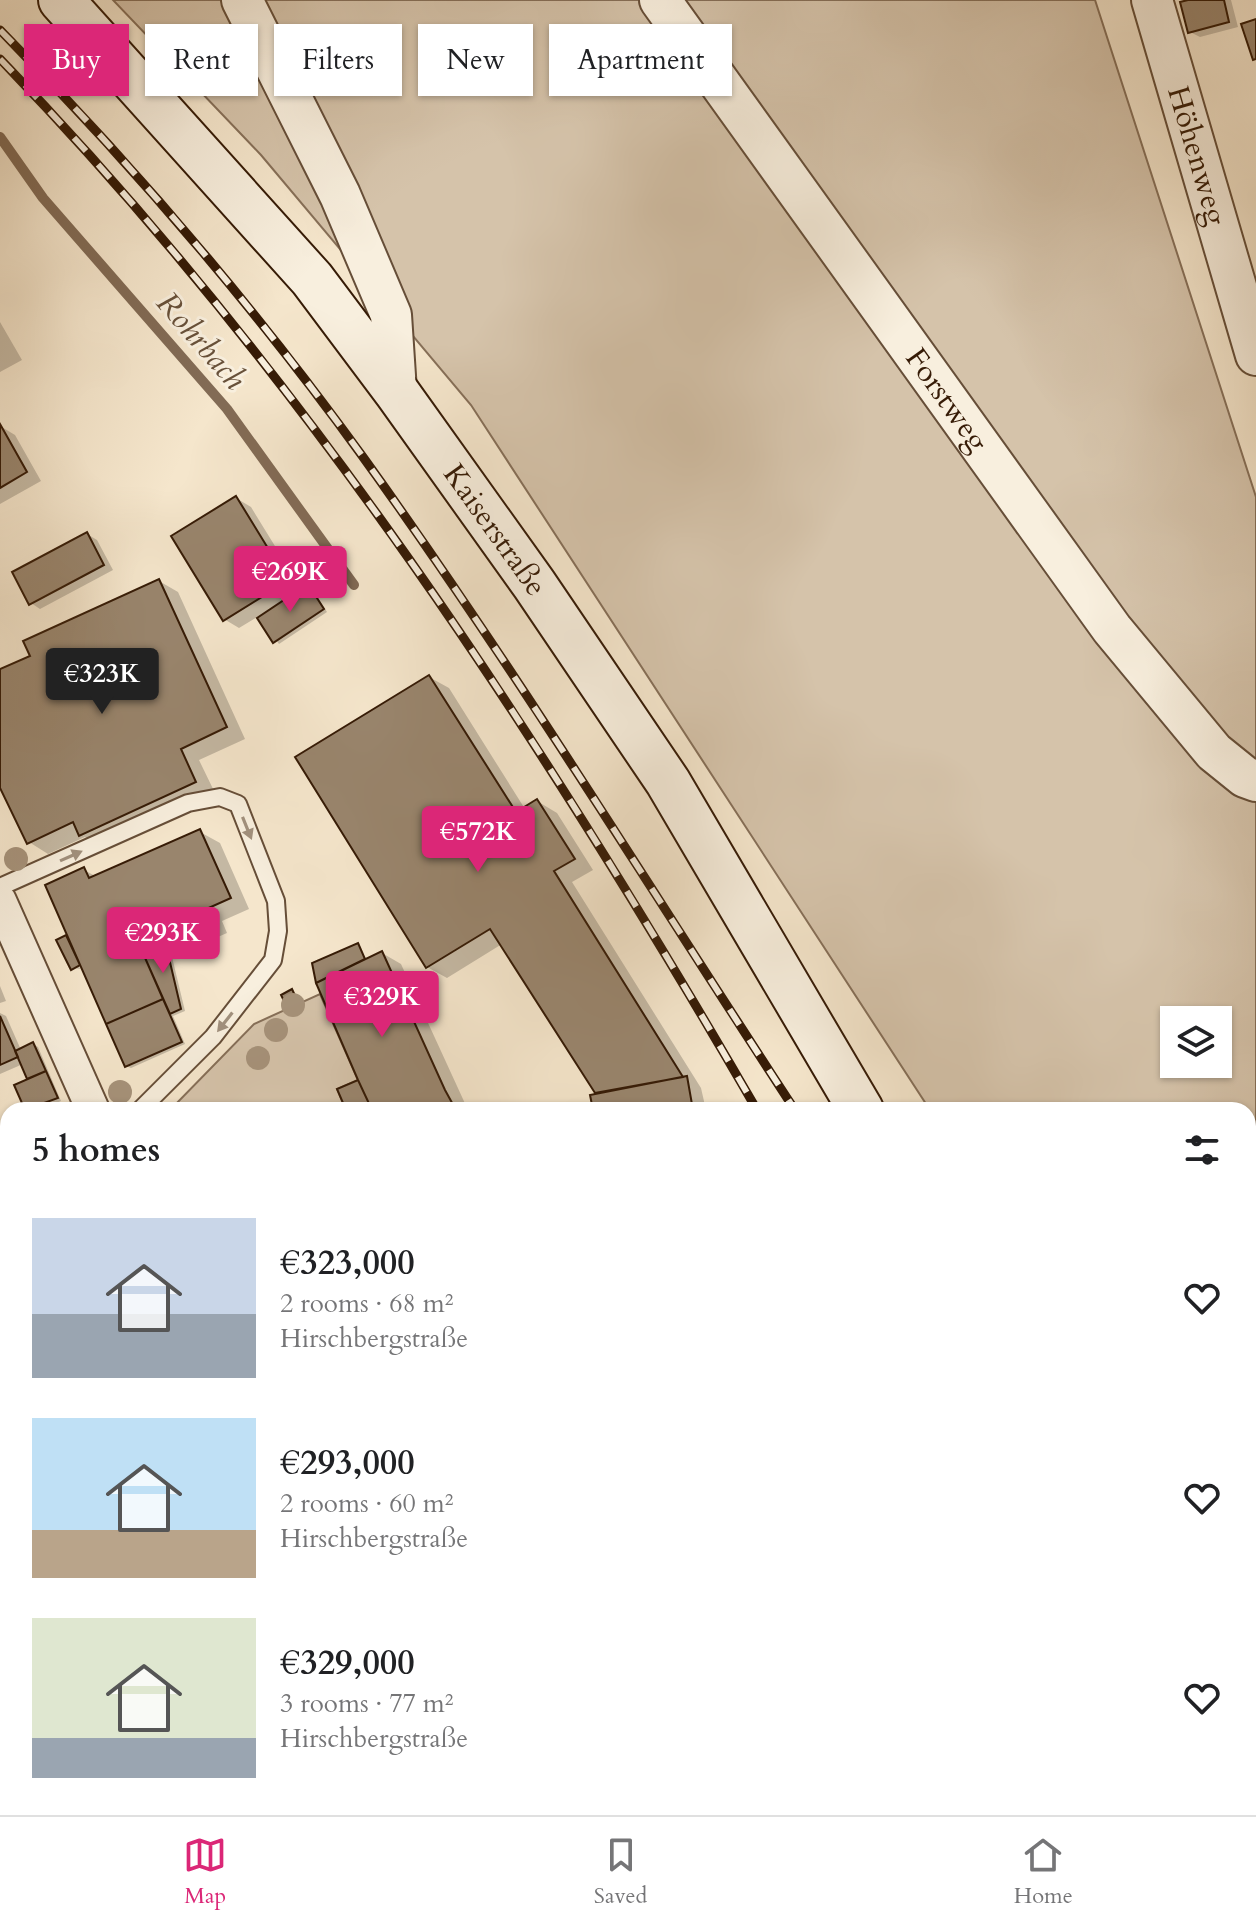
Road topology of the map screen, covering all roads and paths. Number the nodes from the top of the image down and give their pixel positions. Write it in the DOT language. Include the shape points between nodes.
graph roads {
  1 [pos="61,0"];
  2 [pos="242,0"];
  3 [pos="660,0"];
  4 [pos="1152,0"];
  5 [pos="1256,355"];
  6 [pos="396,391"];
  7 [pos="1256,781"];
  8 [pos="0,887"];
  9 [pos="0,901"];
  10 [pos="89,1102"];
  11 [pos="148,1102"];
  12 [pos="856,1102"];
  1 -- 6 [label="main road, Kaiserstraße" via="312,279"];
  2 -- 6 [label="street" via="340,195 391,315"];
  3 -- 7 [label="street, Forstweg" via="1112,629 1214,752"];
  4 -- 5 [label="street, Höhenweg"];
  6 -- 12 [label="main road, Kaiserstraße" via="668,782"];
  8 -- 11 [label="lane, one-way" via="188,803 220,797 238,804 276,901 273,960 213,1037"];
  9 -- 10 [label="street"];
}
